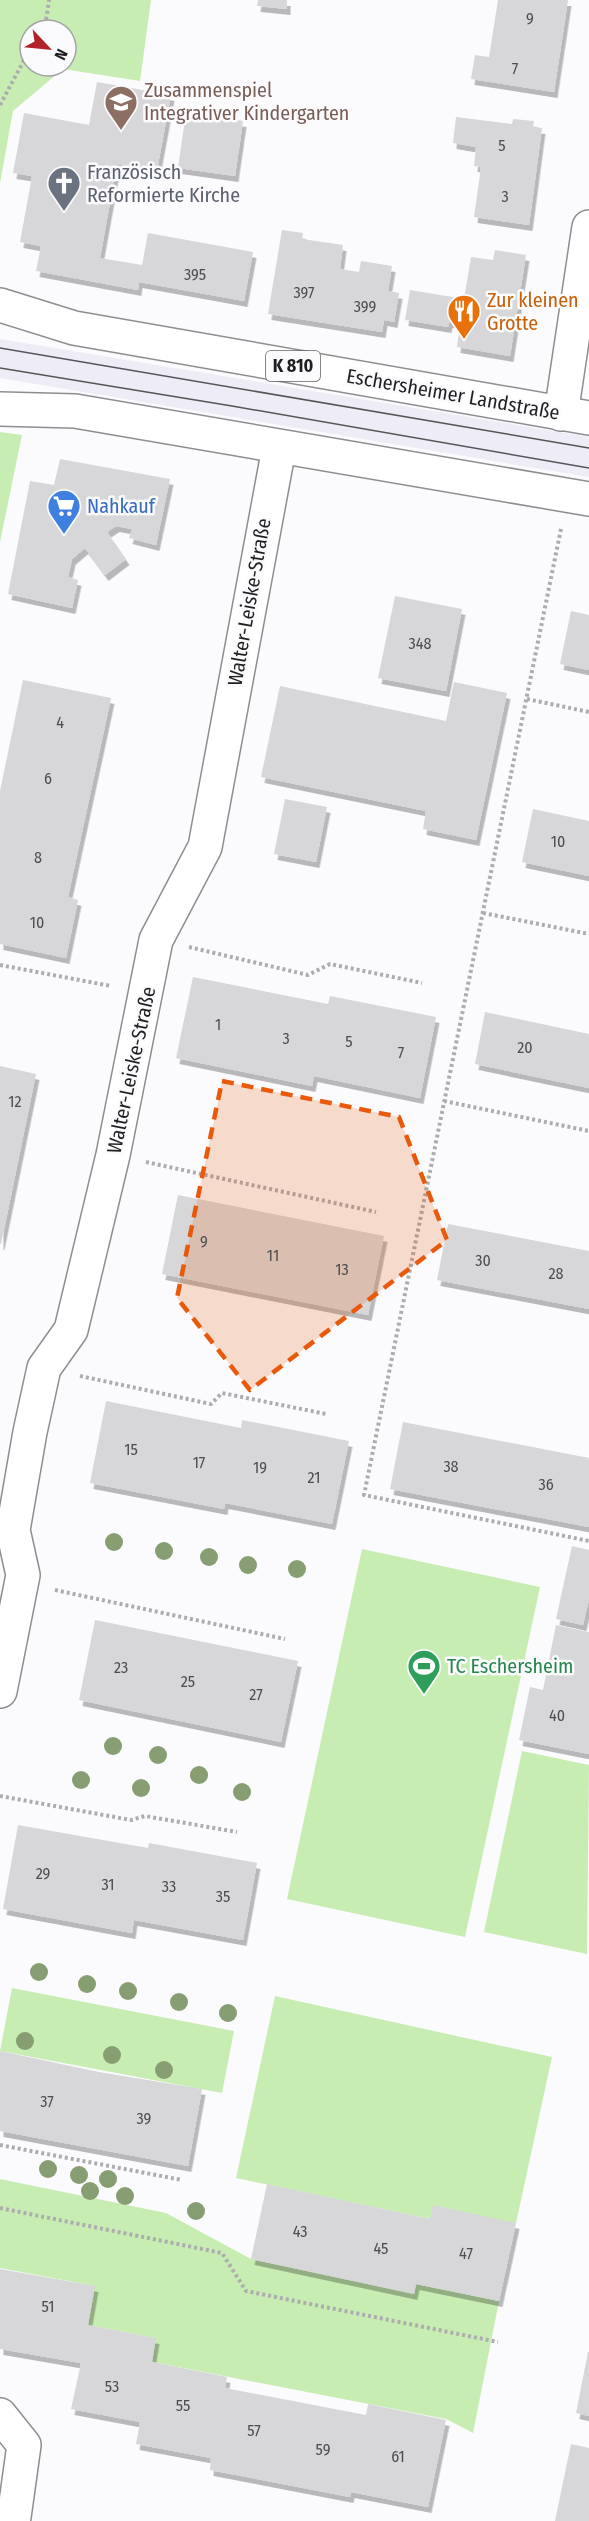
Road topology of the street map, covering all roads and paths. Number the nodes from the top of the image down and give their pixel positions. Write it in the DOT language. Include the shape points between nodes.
graph roads {
  1 [pos="49,0"];
  2 [pos="46,18"];
  3 [pos="18,72"];
  4 [pos="0,105"];
  5 [pos="589,227"];
  6 [pos="0,305"];
  7 [pos="0,409"];
  8 [pos="575,416"];
  9 [pos="279,448"];
  10 [pos="589,499"];
  11 [pos="561,525"];
  12 [pos="527,699"];
  13 [pos="589,712"];
  14 [pos="483,913"];
  15 [pos="589,934"];
  16 [pos="156,940"];
  17 [pos="0,965"];
  18 [pos="422,983"];
  19 [pos="147,993"];
  20 [pos="444,1101"];
  21 [pos="589,1131"];
  22 [pos="113,1155"];
  23 [pos="376,1212"];
  24 [pos="44,1368"];
  25 [pos="326,1414"];
  26 [pos="589,1541"];
  27 [pos="22,1583"];
  28 [pos="285,1639"];
  29 [pos="0,1691"];
  30 [pos="0,1796"];
  31 [pos="237,1832"];
  32 [pos="0,2145"];
  33 [pos="182,2180"];
  34 [pos="0,2208"];
  35 [pos="498,2342"];
  36 [pos="0,2415"];
  37 [pos="20,2520"];
  1 -- 2 [label="path"];
  3 -- 4 [label="path"];
  5 -- 8 [label="street"];
  6 -- 8 [label="street, Eschersheimer Landstraße / K 810" via="74,328"];
  7 -- 9 [label="street" via="75,411"];
  9 -- 10 [label="street"];
  9 -- 16 [label="street, Walter-Leiske-Straße" via="205,847"];
  11 -- 12 [label="path"];
  12 -- 13 [label="path"];
  12 -- 14 [label="path"];
  14 -- 15 [label="path"];
  14 -- 20 [label="path"];
  16 -- 18 [label="path" via="308,975 330,964"];
  16 -- 19 [label="street, Walter-Leiske-Straße"];
  17 -- 19 [label="path"];
  19 -- 22 [label="street, Walter-Leiske-Straße"];
  20 -- 21 [label="path"];
  20 -- 26 [label="path" via="364,1495"];
  22 -- 23 [label="path"];
  22 -- 24 [label="street, Walter-Leiske-Straße" via="71,1330"];
  24 -- 25 [label="path" via="211,1404 222,1393"];
  24 -- 27 [label="street, Walter-Leiske-Straße" via="13,1530"];
  27 -- 28 [label="path"];
  27 -- 29 [label="street, Walter-Leiske-Straße"];
  30 -- 31 [label="path" via="131,1820 145,1816"];
  32 -- 33 [label="path"];
  34 -- 35 [label="path" via="222,2253 246,2291"];
  36 -- 37 [label="street" via="24,2445"];
}
